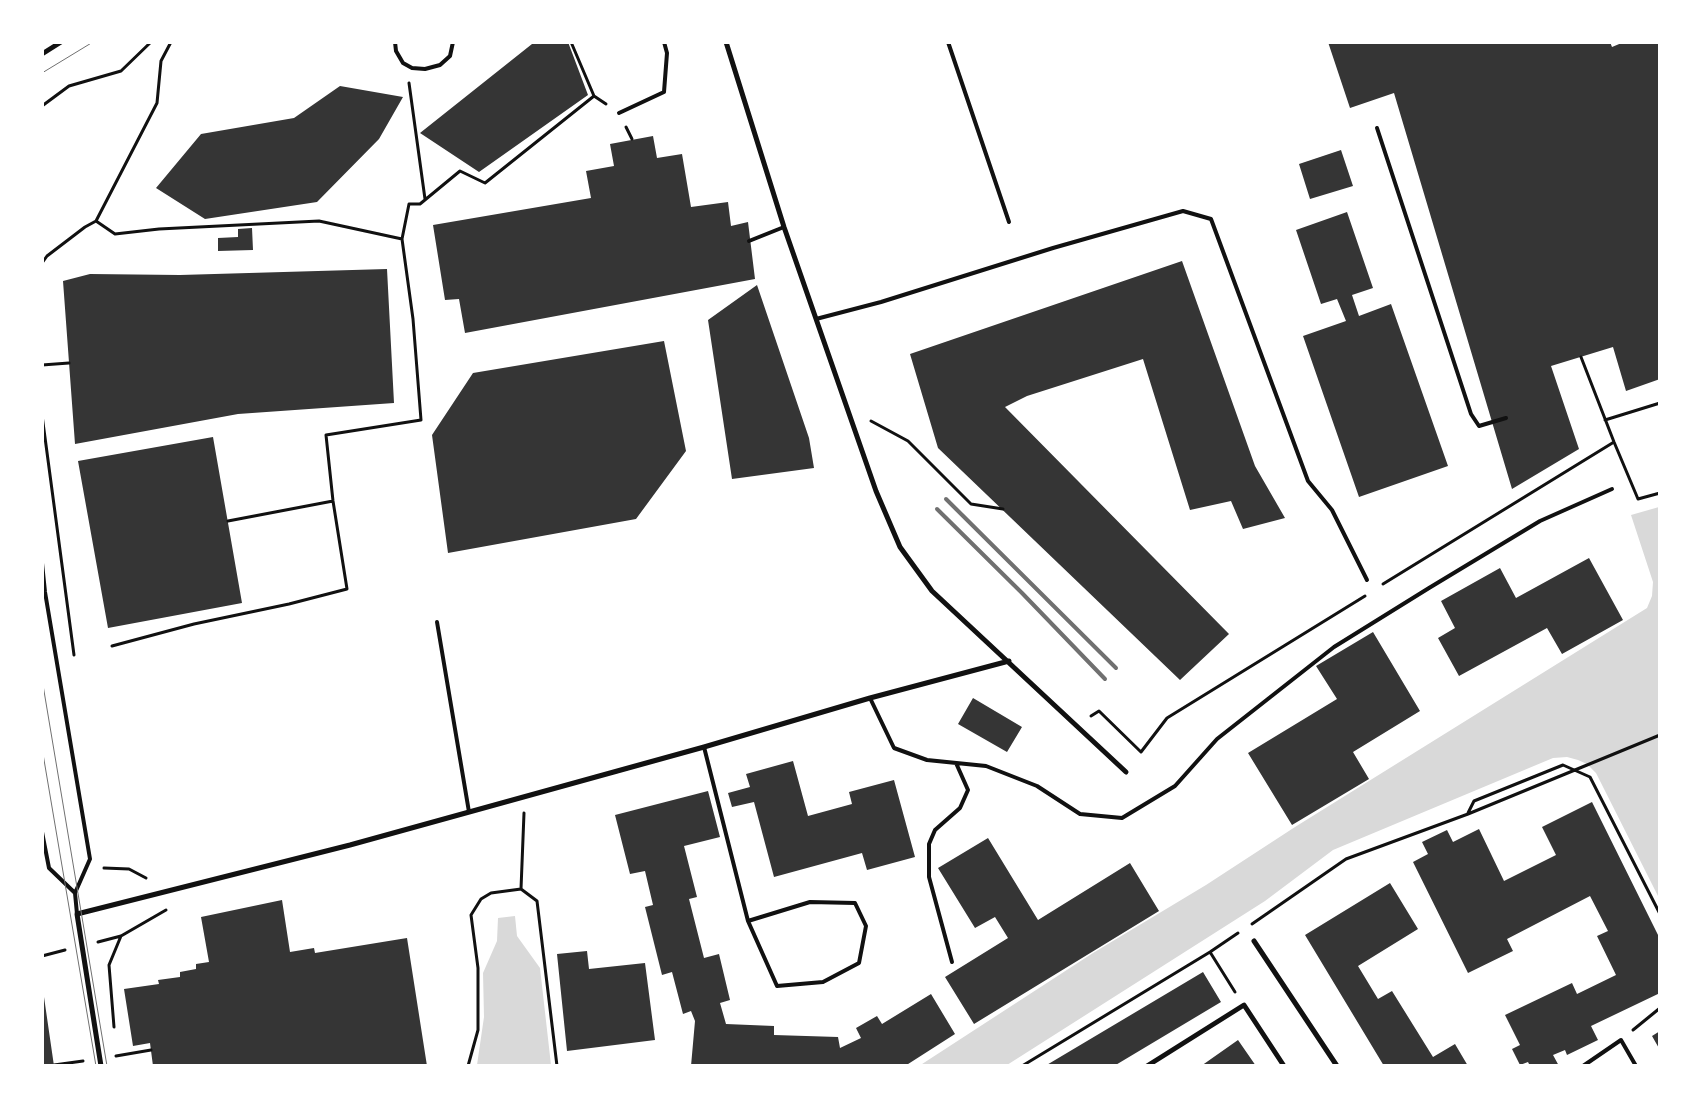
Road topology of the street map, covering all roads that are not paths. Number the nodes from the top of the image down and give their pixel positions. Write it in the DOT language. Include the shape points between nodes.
graph roads {
  1 [pos="62,42"];
  2 [pos="395,42"];
  3 [pos="453,42"];
  4 [pos="664,42"];
  5 [pos="726,42"];
  6 [pos="948,42"];
  7 [pos="42,52"];
  8 [pos="619,113"];
  9 [pos="1376,128"];
  10 [pos="1010,222"];
  11 [pos="784,226"];
  12 [pos="749,241"];
  13 [pos="816,319"];
  14 [pos="1506,418"];
  15 [pos="1612,489"];
  16 [pos="42,563"];
  17 [pos="1367,580"];
  18 [pos="437,622"];
  19 [pos="1008,661"];
  20 [pos="870,698"];
  21 [pos="704,747"];
  22 [pos="956,763"];
  23 [pos="1126,772"];
  24 [pos="469,812"];
  25 [pos="42,832"];
  26 [pos="75,894"];
  27 [pos="77,914"];
  28 [pos="748,921"];
  29 [pos="1254,941"];
  30 [pos="952,962"];
  31 [pos="101,1066"];
  32 [pos="1147,1066"];
  33 [pos="1284,1066"];
  34 [pos="1337,1066"];
  35 [pos="1583,1066"];
  36 [pos="1636,1066"];
  1 -- 7 [label="street"];
  2 -- 3 [label="lane" via="403,63 425,69 440,65 450,56"];
  4 -- 8 [label="lane" via="668,53 664,92"];
  5 -- 11 [label="street"];
  6 -- 10 [label="lane"];
  9 -- 14 [label="lane" via="1472,414 1479,426"];
  11 -- 12 [label="lane"];
  11 -- 13 [label="street"];
  13 -- 17 [label="lane" via="1182,211 1211,219 1308,481 1332,510"];
  13 -- 19 [label="street" via="876,491 900,547 932,591"];
  15 -- 22 [label="lane" via="1540,521 1334,647 1217,739 1176,786 1122,818 1080,814 1037,786 986,766"];
  16 -- 26 [label="lane" via="90,859"];
  18 -- 24 [label="lane"];
  19 -- 20 [label="street"];
  19 -- 23 [label="street"];
  20 -- 21 [label="street"];
  20 -- 22 [label="lane" via="894,748 927,760"];
  21 -- 24 [label="street"];
  21 -- 28 [label="lane"];
  22 -- 30 [label="lane" via="968,790 960,808 935,830 930,844 929,877"];
  24 -- 27 [label="street"];
  25 -- 26 [label="lane" via="49,868"];
  26 -- 27 [label="lane"];
  27 -- 31 [label="street"];
  28 -- 28 [label="lane" via="777,986 823,982 859,963 866,926 855,903 810,902"];
  29 -- 34 [label="street"];
  32 -- 33 [label="street" via="1244,1006"];
  35 -- 36 [label="lane" via="1621,1040"];
}
